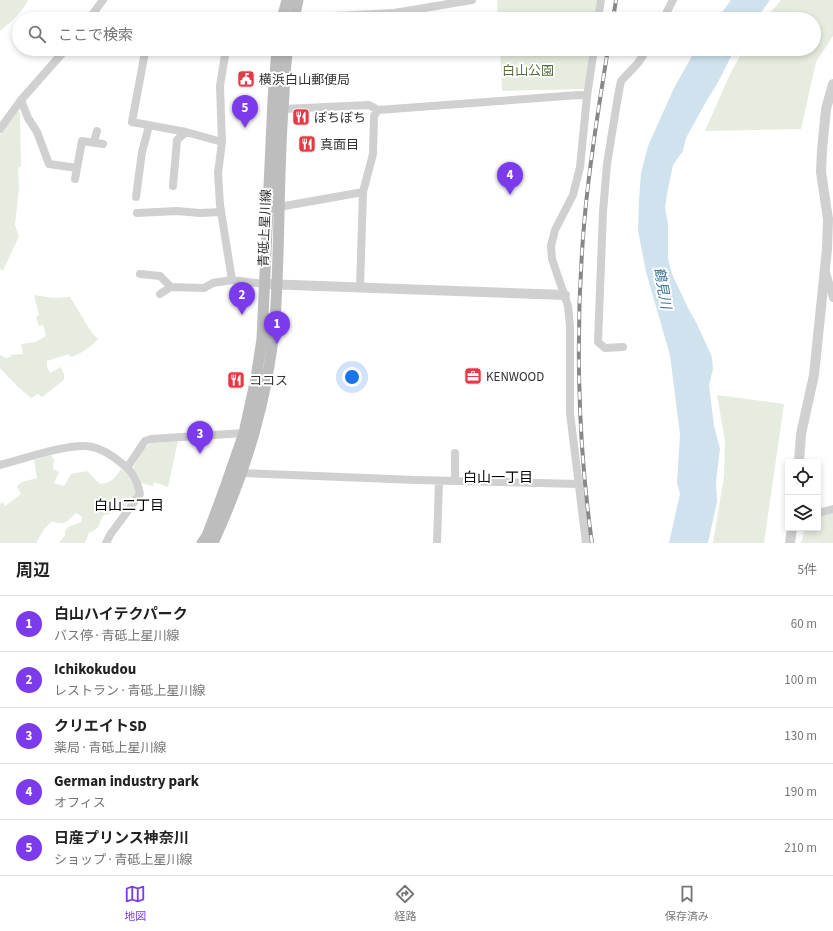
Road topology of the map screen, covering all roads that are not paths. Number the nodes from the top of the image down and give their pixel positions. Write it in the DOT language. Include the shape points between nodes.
graph roads {
  1 [pos="104,0"];
  2 [pos="287,0"];
  3 [pos="298,0"];
  4 [pos="472,0"];
  5 [pos="601,0"];
  6 [pos="672,0"];
  7 [pos="95,12"];
  8 [pos="284,12"];
  9 [pos="295,12"];
  10 [pos="400,12"];
  11 [pos="599,12"];
  12 [pos="666,12"];
  13 [pos="60,56"];
  14 [pos="144,56"];
  15 [pos="225,56"];
  16 [pos="276,56"];
  17 [pos="287,56"];
  18 [pos="593,56"];
  19 [pos="642,56"];
  20 [pos="833,84"];
  21 [pos="587,96"];
  22 [pos="21,100"];
  23 [pos="283,108"];
  24 [pos="378,110"];
  25 [pos="149,126"];
  26 [pos="0,129"];
  27 [pos="97,131"];
  28 [pos="186,132"];
  29 [pos="94,142"];
  30 [pos="222,142"];
  31 [pos="103,144"];
  32 [pos="77,168"];
  33 [pos="75,179"];
  34 [pos="174,186"];
  35 [pos="363,192"];
  36 [pos="136,197"];
  37 [pos="279,207"];
  38 [pos="221,212"];
  39 [pos="137,213"];
  40 [pos="825,270"];
  41 [pos="140,274"];
  42 [pos="232,280"];
  43 [pos="271,284"];
  44 [pos="360,286"];
  45 [pos="171,288"];
  46 [pos="160,294"];
  47 [pos="565,295"];
  48 [pos="833,298"];
  49 [pos="623,347"];
  50 [pos="244,433"];
  51 [pos="455,454"];
  52 [pos="799,459"];
  53 [pos="0,465"];
  54 [pos="127,468"];
  55 [pos="242,473"];
  56 [pos="439,481"];
  57 [pos="455,481"];
  58 [pos="579,484"];
  59 [pos="833,509"];
  60 [pos="821,512"];
  61 [pos="792,531"];
  62 [pos="106,543"];
  63 [pos="202,543"];
  64 [pos="213,543"];
  65 [pos="437,543"];
  66 [pos="586,543"];
  67 [pos="790,543"];
  1 -- 7 [label="street"];
  2 -- 8 [label="main road"];
  3 -- 9 [label="main road"];
  4 -- 10 [label="street"];
  5 -- 11 [label="street"];
  6 -- 12 [label="street"];
  13 -- 22 [label="street"];
  14 -- 25 [label="street" via="132,122"];
  15 -- 30 [label="street" via="220,86"];
  16 -- 43 [label="main road, 青砥上星川線" via="273,100"];
  17 -- 23 [label="main road, 青砥上星川線"];
  18 -- 21 [label="street"];
  19 -- 49 [label="street" via="621,81 607,167 603,212 598,342 605,348"];
  20 -- 40 [label="street" via="826,110 821,172 828,229"];
  21 -- 24 [label="street"];
  21 -- 47 [label="street" via="580,167 573,196 555,230 551,246 552,259"];
  22 -- 26 [label="street"];
  22 -- 32 [label="street" via="49,164"];
  23 -- 24 [label="street" via="369,105"];
  23 -- 37 [label="main road, 青砥上星川線"];
  24 -- 35 [label="street" via="374,116 373,154"];
  25 -- 28 [label="street"];
  25 -- 36 [label="street" via="142,152"];
  27 -- 29 [label="street"];
  28 -- 30 [label="street"];
  28 -- 34 [label="street" via="177,140"];
  29 -- 31 [label="street"];
  29 -- 32 [label="street" via="82,141"];
  30 -- 38 [label="street" via="218,173"];
  32 -- 33 [label="street"];
  35 -- 37 [label="street"];
  35 -- 44 [label="street"];
  37 -- 43 [label="main road, 青砥上星川線"];
  38 -- 39 [label="street"];
  38 -- 42 [label="street"];
  40 -- 48 [label="street"];
  40 -- 52 [label="street" via="814,375 801,434"];
  41 -- 45 [label="street" via="160,276"];
  42 -- 43 [label="street"];
  42 -- 45 [label="street" via="213,283 204,288"];
  43 -- 44 [label="street"];
  43 -- 50 [label="main road, 青砥上星川線" via="256,378"];
  43 -- 55 [label="main road, 青砥上星川線" via="275,319 270,364 254,439"];
  44 -- 47 [label="street"];
  45 -- 46 [label="street"];
  47 -- 58 [label="street" via="570,327 570,413"];
  50 -- 54 [label="street" via="151,439 145,441"];
  50 -- 63 [label="main road, 青砥上星川線"];
  51 -- 57 [label="street"];
  53 -- 54 [label="street" via="57,449 84,446 106,452"];
  54 -- 62 [label="street" via="136,480 140,494"];
  55 -- 56 [label="street"];
  55 -- 64 [label="main road, 青砥上星川線"];
  56 -- 57 [label="street"];
  56 -- 65 [label="street"];
  57 -- 58 [label="street"];
  58 -- 66 [label="street"];
  59 -- 60 [label="street"];
  61 -- 67 [label="street"];
}
